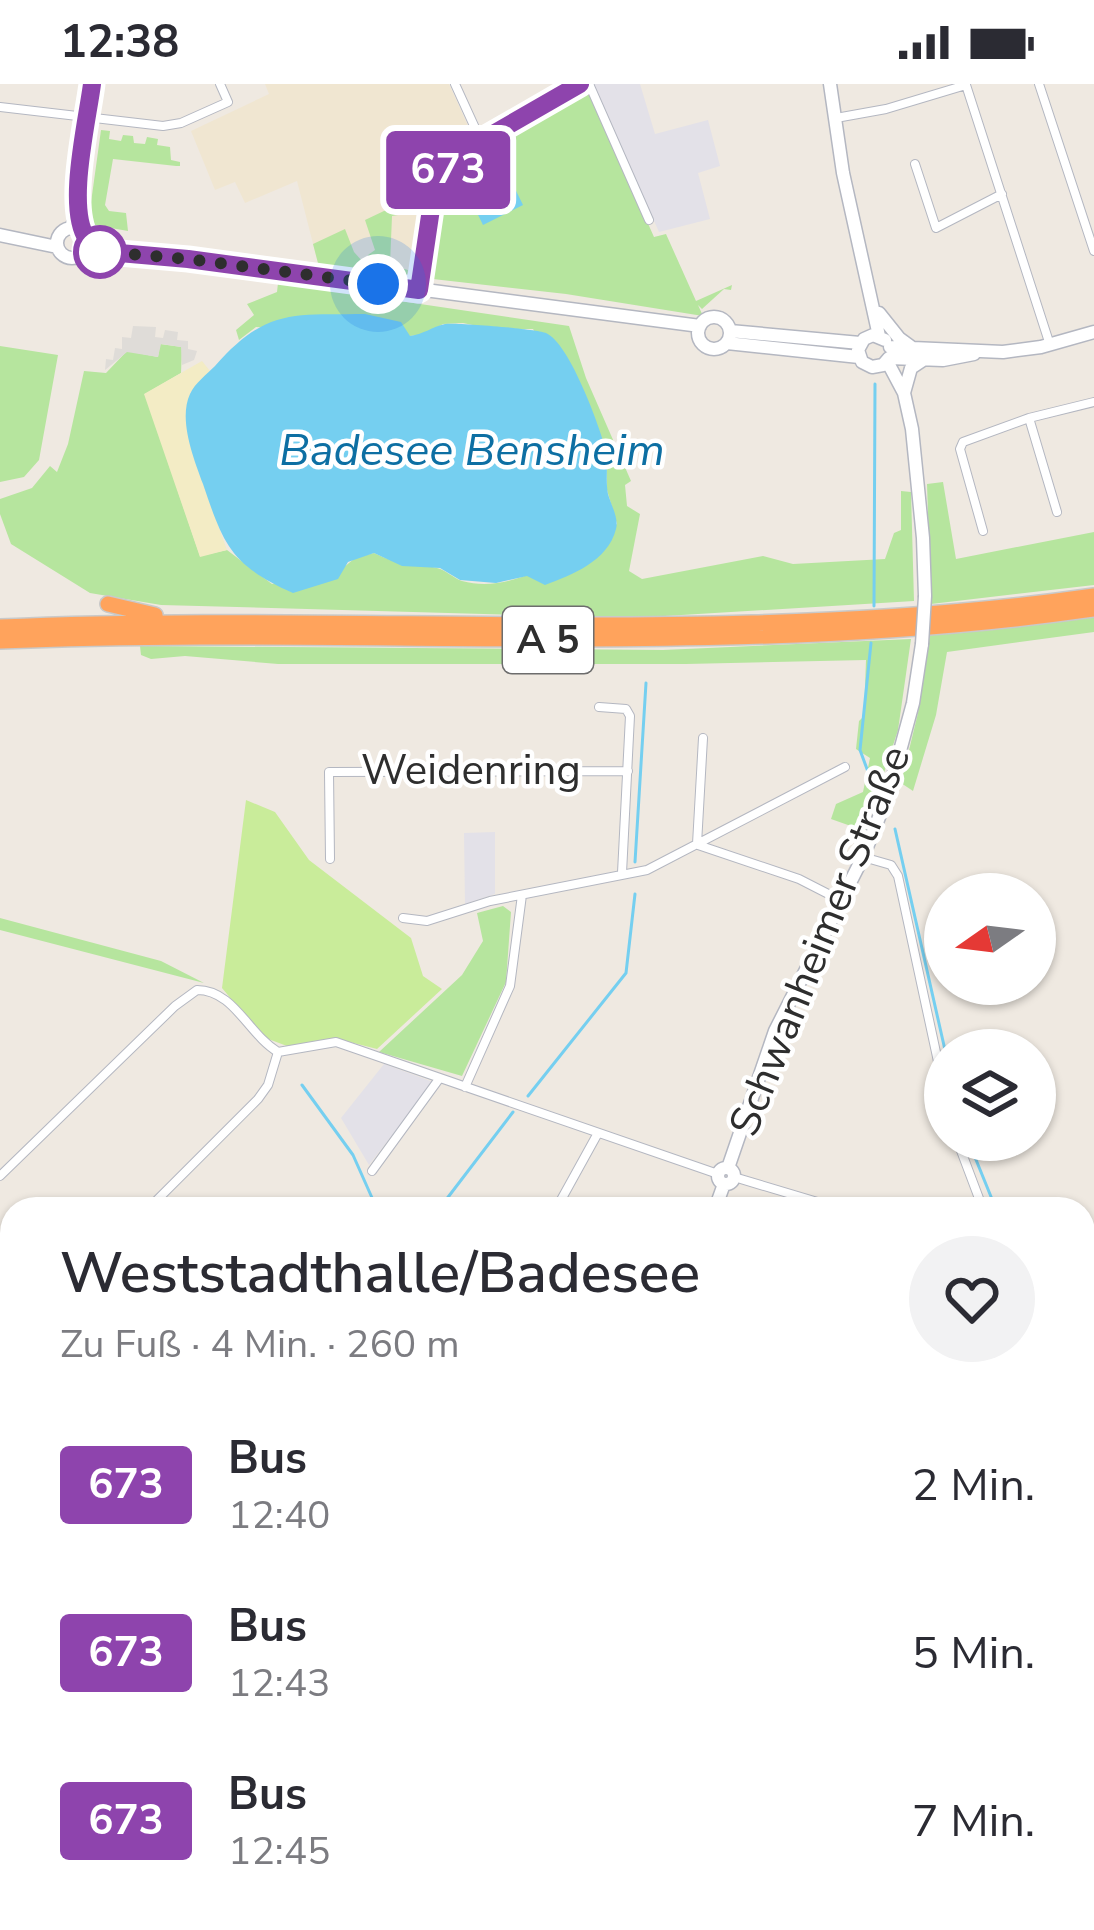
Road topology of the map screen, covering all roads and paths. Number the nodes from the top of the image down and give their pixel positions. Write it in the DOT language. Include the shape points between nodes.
graph roads {
  1 [pos="92,84"];
  2 [pos="220,84"];
  3 [pos="455,84"];
  4 [pos="585,84"];
  5 [pos="830,84"];
  6 [pos="1039,84"];
  7 [pos="968,85"];
  8 [pos="0,107"];
  9 [pos="88,118"];
  10 [pos="834,118"];
  11 [pos="481,141"];
  12 [pos="915,164"];
  13 [pos="1003,194"];
  14 [pos="649,220"];
  15 [pos="0,234"];
  16 [pos="73,238"];
  17 [pos="1094,251"];
  18 [pos="419,290"];
  19 [pos="873,304"];
  20 [pos="700,332"];
  21 [pos="1094,332"];
  22 [pos="728,337"];
  23 [pos="866,343"];
  24 [pos="1050,345"];
  25 [pos="919,354"];
  26 [pos="886,358"];
  27 [pos="904,393"];
  28 [pos="1094,402"];
  29 [pos="1029,418"];
  30 [pos="910,439"];
  31 [pos="1057,512"];
  32 [pos="983,531"];
  33 [pos="1094,596"];
  34 [pos="108,604"];
  35 [pos="1094,609"];
  36 [pos="176,620"];
  37 [pos="0,627"];
  38 [pos="0,640"];
  39 [pos="599,707"];
  40 [pos="703,738"];
  41 [pos="845,767"];
  42 [pos="628,770"];
  43 [pos="697,844"];
  44 [pos="863,857"];
  45 [pos="330,859"];
  46 [pos="622,873"];
  47 [pos="522,894"];
  48 [pos="841,901"];
  49 [pos="403,917"];
  50 [pos="931,1029"];
  51 [pos="278,1052"];
  52 [pos="439,1078"];
  53 [pos="465,1087"];
  54 [pos="598,1133"];
  55 [pos="965,1161"];
  56 [pos="372,1171"];
  57 [pos="0,1176"];
  58 [pos="726,1176"];
  59 [pos="160,1197"];
  60 [pos="563,1197"];
  61 [pos="720,1197"];
  62 [pos="799,1197"];
  63 [pos="978,1197"];
  1 -- 9 [label="street"];
  2 -- 9 [label="street" via="228,102 181,123"];
  3 -- 11 [label="street"];
  4 -- 11 [label="street"];
  4 -- 14 [label="street"];
  5 -- 10 [label="main road"];
  6 -- 17 [label="street"];
  7 -- 10 [label="street"];
  7 -- 13 [label="street"];
  8 -- 9 [label="street"];
  9 -- 16 [label="street"];
  10 -- 19 [label="main road"];
  11 -- 18 [label="street" via="435,182"];
  12 -- 13 [label="street" via="935,228"];
  13 -- 24 [label="street"];
  15 -- 16 [label="main road"];
  16 -- 18 [label="main road"];
  18 -- 20 [label="main road"];
  19 -- 23 [label="main road"];
  19 -- 25 [label="main road"];
  20 -- 22 [label="main road" via="712,349"];
  20 -- 22 [label="main road" via="718,318"];
  21 -- 24 [label="main road"];
  22 -- 23 [label="main road"];
  23 -- 26 [label="main road"];
  23 -- 26 [label="main road" via="867,366"];
  24 -- 25 [label="main road"];
  25 -- 26 [label="main road"];
  25 -- 27 [label="main road"];
  26 -- 27 [label="main road"];
  26 -- 30 [label="main road"];
  27 -- 30 [label="main road"];
  28 -- 29 [label="street"];
  29 -- 31 [label="street"];
  29 -- 32 [label="street" via="961,445"];
  30 -- 44 [label="main road, Schwanheimer Straße, bridge" via="922,644 902,753"];
  33 -- 36 [label="highway, A 5" via="711,626"];
  34 -- 36 [label="highway"];
  35 -- 38 [label="highway, A 5" via="731,639"];
  36 -- 37 [label="highway, A 5"];
  39 -- 42 [label="street, Weidenring" via="629,712"];
  40 -- 43 [label="street"];
  41 -- 43 [label="street"];
  42 -- 45 [label="street, Weidenring" via="328,772"];
  42 -- 46 [label="street, Weidenring"];
  43 -- 46 [label="street"];
  43 -- 48 [label="street"];
  44 -- 48 [label="main road, Schwanheimer Straße"];
  44 -- 50 [label="street" via="898,876"];
  46 -- 47 [label="street"];
  47 -- 49 [label="street" via="427,921"];
  47 -- 53 [label="street" via="510,986"];
  48 -- 58 [label="main road, Schwanheimer Straße" via="772,1038"];
  51 -- 52 [label="street" via="336,1042"];
  51 -- 57 [label="street" via="226,999 197,990"];
  51 -- 59 [label="street" via="258,1099"];
  52 -- 53 [label="street"];
  52 -- 56 [label="street"];
  53 -- 54 [label="street"];
  54 -- 58 [label="street"];
  54 -- 60 [label="street"];
  55 -- 63 [label="street"];
  58 -- 61 [label="main road, Schwanheimer Straße"];
  58 -- 62 [label="street"];
}
